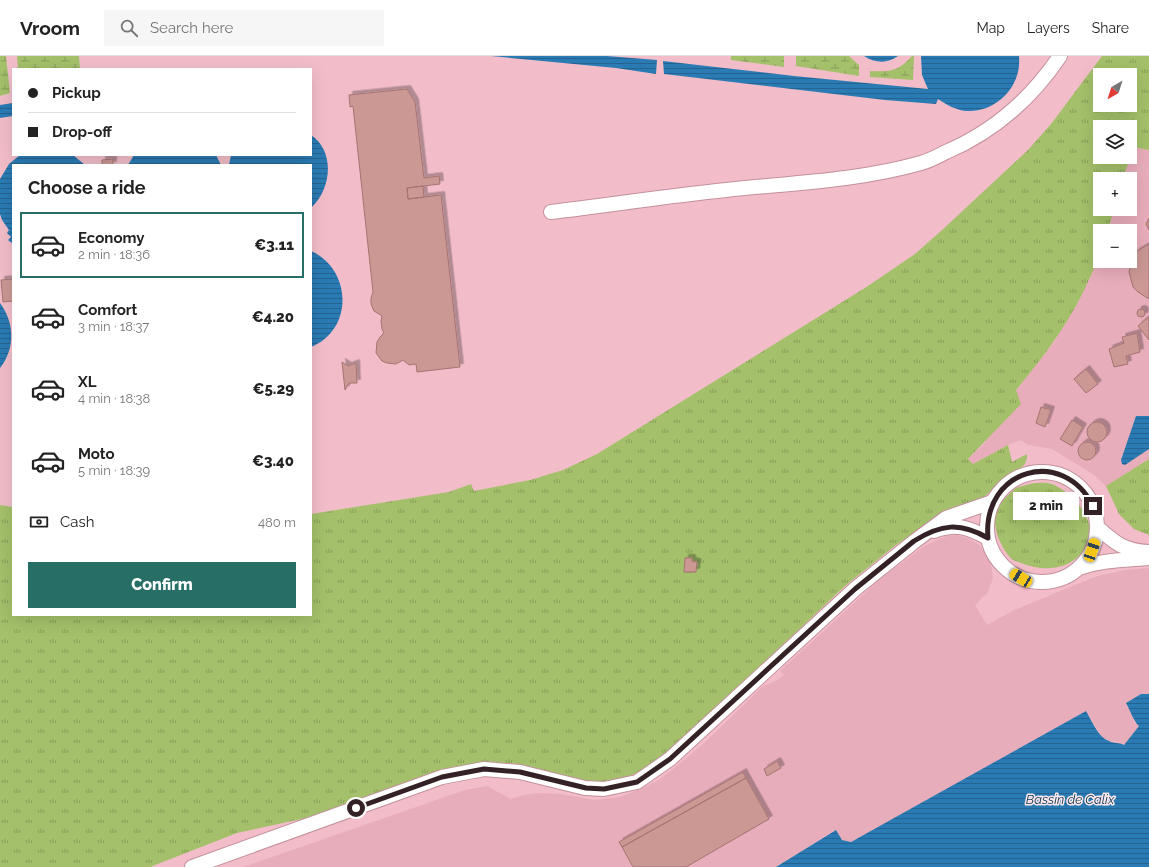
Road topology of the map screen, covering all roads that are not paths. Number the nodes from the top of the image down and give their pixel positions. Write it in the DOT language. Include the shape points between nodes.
graph roads {
  1 [pos="1060,56"];
  2 [pos="551,212"];
  3 [pos="992,502"];
  4 [pos="1097,527"];
  5 [pos="923,536"];
  6 [pos="988,538"];
  7 [pos="1149,552"];
  8 [pos="1149,558"];
  9 [pos="1078,568"];
  10 [pos="192,867"];
  1 -- 2 [label="street" via="1024,100 990,129 966,144 922,163 865,176 697,193"];
  3 -- 4 [label="street" via="1005,486 1023,475 1055,473 1074,482 1088,497"];
  3 -- 5 [label="street" via="946,518"];
  3 -- 6 [label="street" via="988,514"];
  4 -- 7 [label="street" via="1122,547 1136,552"];
  4 -- 9 [label="street" via="1092,550"];
  5 -- 6 [label="street" via="946,527 974,530"];
  5 -- 10 [label="street" via="855,589 670,759 637,782 604,789 586,788 520,772 477,770 442,777"];
  6 -- 9 [label="street" via="997,559 1021,578 1047,582 1069,575"];
  8 -- 9 [label="street" via="1103,562"];
}
